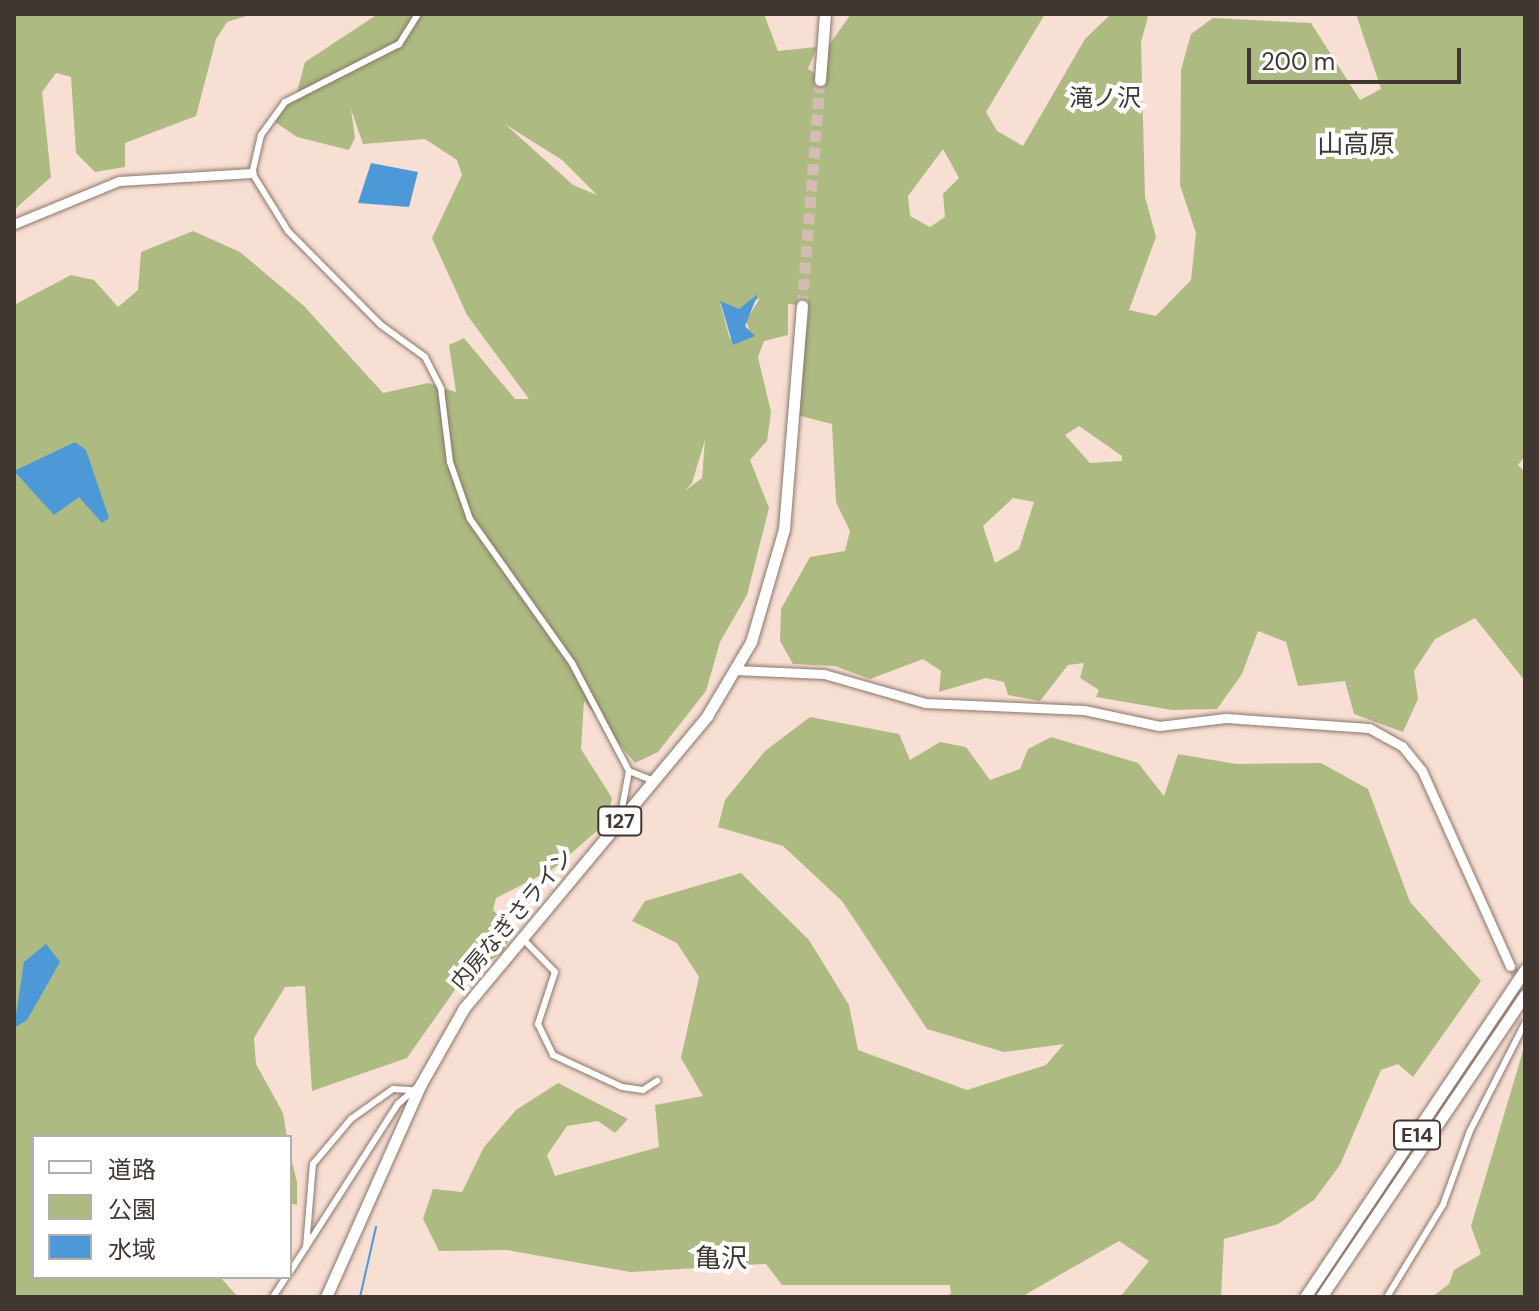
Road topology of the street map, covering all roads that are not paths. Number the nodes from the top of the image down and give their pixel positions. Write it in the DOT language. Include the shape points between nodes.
graph roads {
  1 [pos="418,14"];
  2 [pos="825,14"];
  3 [pos="820,80"];
  4 [pos="252,173"];
  5 [pos="14,224"];
  6 [pos="802,306"];
  7 [pos="735,670"];
  8 [pos="629,771"];
  9 [pos="654,781"];
  10 [pos="619,821"];
  11 [pos="521,937"];
  12 [pos="1510,966"];
  13 [pos="1525,969"];
  14 [pos="1525,995"];
  15 [pos="1525,1023"];
  16 [pos="657,1081"];
  17 [pos="416,1087"];
  18 [pos="306,1247"];
  19 [pos="292,1269"];
  20 [pos="285,1279"];
  21 [pos="273,1297"];
  22 [pos="326,1297"];
  23 [pos="1305,1297"];
  24 [pos="1321,1297"];
  25 [pos="1387,1297"];
  1 -- 4 [label="street" via="399,44 285,102 261,135"];
  2 -- 3 [label="highway"];
  4 -- 5 [label="street" via="119,181"];
  4 -- 8 [label="street" via="288,231 381,325 425,357 441,389 450,462 470,519 572,663"];
  6 -- 7 [label="highway, 内房なぎさライン / 127" via="784,529 766,599"];
  7 -- 9 [label="highway, 内房なぎさライン / 127"];
  7 -- 12 [label="street" via="824,674 925,703 1084,710 1159,726 1226,718 1369,728 1402,746 1422,771"];
  8 -- 9 [label="street"];
  8 -- 10 [label="street"];
  9 -- 10 [label="highway, 内房なぎさライン / 127"];
  10 -- 11 [label="highway, 内房なぎさライン / 127"];
  11 -- 16 [label="street" via="555,972 538,1024 553,1055 622,1087 643,1090"];
  11 -- 17 [label="highway, 内房なぎさライン / 127" via="464,1008"];
  13 -- 23 [label="highway, E14"];
  14 -- 24 [label="highway, E14"];
  15 -- 25 [label="street" via="1470,1131 1443,1205"];
  17 -- 18 [label="street"];
  17 -- 18 [label="street" via="393,1089 351,1119 313,1164"];
  17 -- 22 [label="highway, 内房なぎさライン / 127"];
  18 -- 19 [label="street"];
  20 -- 21 [label="street"];
}
